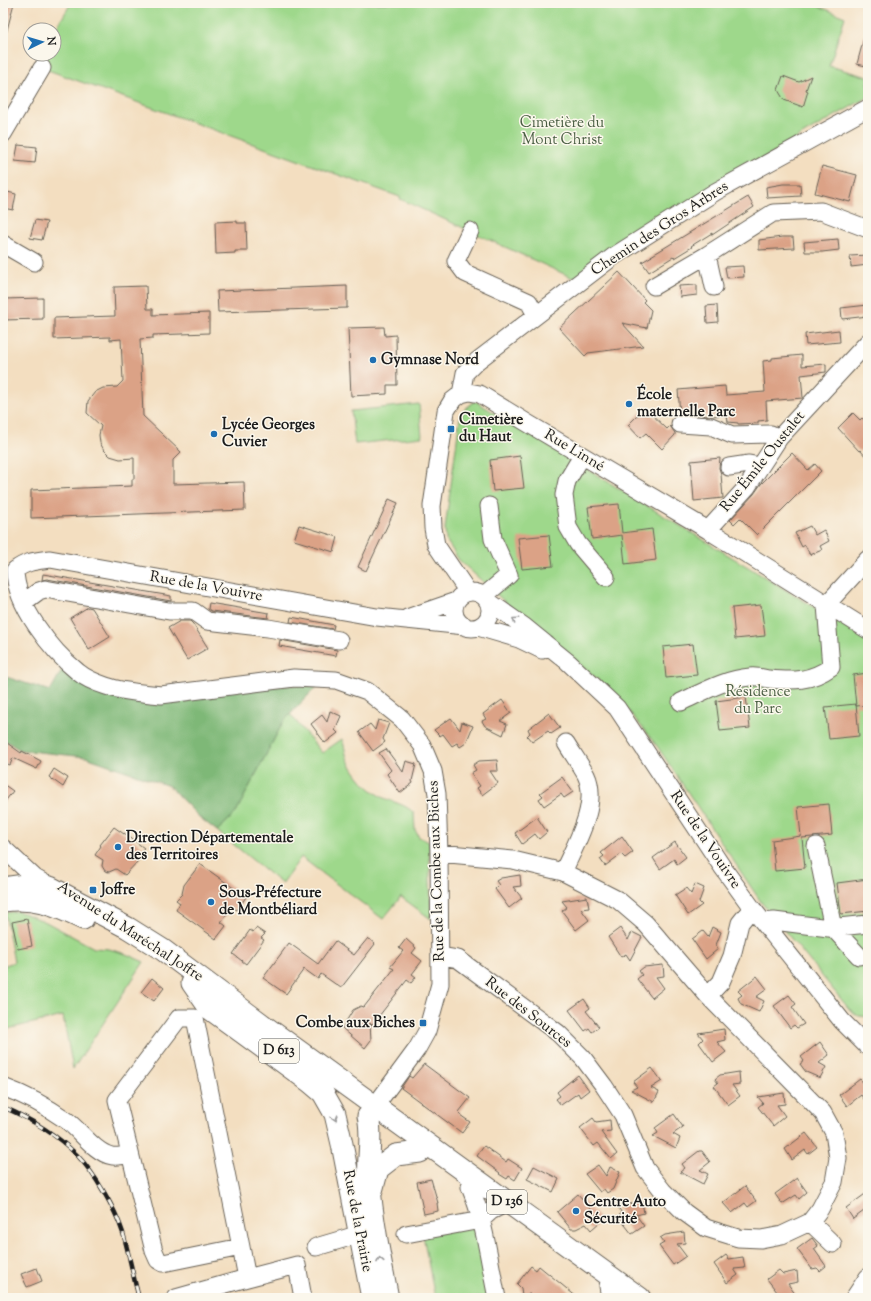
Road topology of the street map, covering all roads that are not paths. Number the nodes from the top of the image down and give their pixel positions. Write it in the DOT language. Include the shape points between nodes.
graph roads {
  1 [pos="42,68"];
  2 [pos="868,108"];
  3 [pos="3,134"];
  4 [pos="868,229"];
  5 [pos="470,231"];
  6 [pos="3,244"];
  7 [pos="707,255"];
  8 [pos="34,262"];
  9 [pos="654,286"];
  10 [pos="714,287"];
  11 [pos="536,315"];
  12 [pos="868,342"];
  13 [pos="461,394"];
  14 [pos="680,424"];
  15 [pos="779,438"];
  16 [pos="582,456"];
  17 [pos="760,466"];
  18 [pos="729,467"];
  19 [pos="489,506"];
  20 [pos="708,530"];
  21 [pos="867,561"];
  22 [pos="9,569"];
  23 [pos="606,577"];
  24 [pos="474,597"];
  25 [pos="24,602"];
  26 [pos="826,605"];
  27 [pos="399,620"];
  28 [pos="471,626"];
  29 [pos="868,630"];
  30 [pos="339,640"];
  31 [pos="568,662"];
  32 [pos="681,702"];
  33 [pos="566,743"];
  34 [pos="816,846"];
  35 [pos="3,847"];
  36 [pos="439,853"];
  37 [pos="17,862"];
  38 [pos="563,872"];
  39 [pos="47,887"];
  40 [pos="4,894"];
  41 [pos="752,908"];
  42 [pos="763,922"];
  43 [pos="868,924"];
  44 [pos="833,928"];
  45 [pos="441,956"];
  46 [pos="859,956"];
  47 [pos="192,983"];
  48 [pos="708,996"];
  49 [pos="868,1047"];
  50 [pos="3,1086"];
  51 [pos="371,1111"];
  52 [pos="342,1144"];
  53 [pos="420,1152"];
  54 [pos="130,1155"];
  55 [pos="470,1187"];
  56 [pos="370,1197"];
  57 [pos="499,1207"];
  58 [pos="481,1220"];
  59 [pos="810,1222"];
  60 [pos="360,1234"];
  61 [pos="406,1234"];
  62 [pos="833,1244"];
  63 [pos="241,1247"];
  64 [pos="316,1247"];
  65 [pos="868,1276"];
  66 [pos="247,1278"];
  67 [pos="609,1292"];
  68 [pos="176,1298"];
  69 [pos="303,1298"];
  70 [pos="372,1298"];
  71 [pos="388,1298"];
  72 [pos="497,1298"];
  73 [pos="625,1298"];
  74 [pos="640,1298"];
  75 [pos="854,1298"];
  1 -- 3 [label="street"];
  2 -- 11 [label="street, Chemin des Gros Arbres" via="716,192 614,256"];
  4 -- 7 [label="street" via="821,211 773,213"];
  5 -- 11 [label="street" via="456,261 465,273 529,302"];
  6 -- 8 [label="street"];
  7 -- 9 [label="street"];
  7 -- 10 [label="street"];
  11 -- 13 [label="street, Chemin des Gros Arbres" via="464,374"];
  12 -- 15 [label="street, Rue Émile Oustalet"];
  13 -- 16 [label="street, Rue Linné" via="480,394"];
  13 -- 24 [label="street" via="452,401 446,411 432,506 432,528 436,545"];
  14 -- 15 [label="street" via="711,426 732,435 771,434"];
  15 -- 17 [label="street, Rue Émile Oustalet"];
  16 -- 20 [label="street, Rue Linné"];
  16 -- 23 [label="street" via="567,481 564,495 568,527 578,544"];
  17 -- 18 [label="street" via="749,464"];
  17 -- 20 [label="street, Rue Émile Oustalet" via="747,487"];
  19 -- 24 [label="street" via="493,539 509,575"];
  20 -- 26 [label="street, Rue Linné"];
  21 -- 26 [label="street"];
  22 -- 25 [label="street, Rue de la Combe aux Biches"];
  22 -- 27 [label="street, Rue de la Vouivre" via="31,562 50,560"];
  24 -- 27 [label="street, Rue de la Vouivre"];
  24 -- 28 [label="street" via="490,606 489,616 486,621"];
  24 -- 28 [label="street" via="454,606 456,618"];
  31 -- 24 [label="street, Rue de la Vouivre, one-way" via="525,628"];
  25 -- 30 [label="street" via="45,589 169,611 193,611 207,621"];
  25 -- 36 [label="street, Rue de la Combe aux Biches" via="49,645 79,673 106,686 161,695 294,678 336,680 367,691 402,719 422,745 433,771 437,794"];
  26 -- 29 [label="street, Rue Linné"];
  26 -- 32 [label="street" via="831,667 822,674 787,681 751,677 727,681"];
  27 -- 28 [label="street, Rue de la Vouivre"];
  28 -- 31 [label="street, Rue de la Vouivre" via="520,639"];
  31 -- 41 [label="street, Rue de la Vouivre" via="617,708"];
  33 -- 38 [label="street" via="586,776 590,805 588,816"];
  34 -- 44 [label="street"];
  35 -- 37 [label="street, Avenue du Maréchal Joffre"];
  35 -- 39 [label="street, Avenue du Maréchal Joffre"];
  36 -- 38 [label="street, Rue des Sources" via="513,860"];
  36 -- 45 [label="street, Rue de la Combe aux Biches"];
  37 -- 39 [label="street, Avenue du Maréchal Joffre"];
  37 -- 40 [label="street" via="19,871 16,880"];
  38 -- 48 [label="street, Rue des Sources" via="618,900 646,924"];
  39 -- 40 [label="main road"];
  39 -- 40 [label="main road, Avenue du Maréchal Joffre / D 613" via="44,902"];
  39 -- 47 [label="main road, Avenue du Maréchal Joffre / D 613"];
  39 -- 51 [label="main road, Avenue du Maréchal Joffre / D 613" via="128,928 163,950"];
  41 -- 42 [label="street, Rue de la Vouivre"];
  41 -- 48 [label="street" via="740,923 732,956 721,982"];
  42 -- 44 [label="street"];
  42 -- 49 [label="street, Rue de la Vouivre" via="842,1021"];
  43 -- 44 [label="street"];
  44 -- 46 [label="street"];
  45 -- 51 [label="street, Rue de la Combe aux Biches" via="440,984 429,1027 421,1043"];
  45 -- 59 [label="street, Rue des Sources" via="458,959 558,1033 583,1058 623,1115 645,1168 684,1212 706,1228 738,1238 761,1239 782,1235"];
  47 -- 51 [label="main road, Avenue du Maréchal Joffre / D 613" via="237,1020 353,1104"];
  47 -- 52 [label="main road, D 613, one-way" via="210,1009 324,1094 335,1114"];
  48 -- 59 [label="street, Rue des Sources" via="823,1113 834,1133 838,1158 834,1182"];
  50 -- 54 [label="street" via="67,1120 106,1154"];
  51 -- 52 [label="main road"];
  51 -- 53 [label="main road, D 136" via="386,1130"];
  51 -- 56 [label="main road, Rue de la Prairie" via="368,1168"];
  51 -- 74 [label="main road, D 136"];
  52 -- 60 [label="main road, Rue de la Prairie / D 613"];
  53 -- 55 [label="main road, D 136"];
  53 -- 56 [label="main road, Rue de la Prairie" via="396,1156 378,1170"];
  54 -- 63 [label="street" via="158,1260 163,1263"];
  54 -- 63 [label="street" via="117,1100 179,1018 195,1018"];
  55 -- 57 [label="main road, D 136"];
  55 -- 58 [label="street"];
  71 -- 56 [label="main road, Rue de la Prairie, one-way"];
  57 -- 58 [label="street"];
  57 -- 67 [label="main road, D 136"];
  58 -- 61 [label="street"];
  58 -- 72 [label="street"];
  59 -- 62 [label="street"];
  60 -- 64 [label="street"];
  60 -- 70 [label="main road, Rue de la Prairie / D 613"];
  63 -- 66 [label="street"];
  65 -- 75 [label="street"];
  66 -- 68 [label="street"];
  66 -- 69 [label="street" via="297,1266"];
  67 -- 73 [label="main road, D 136"];
}
